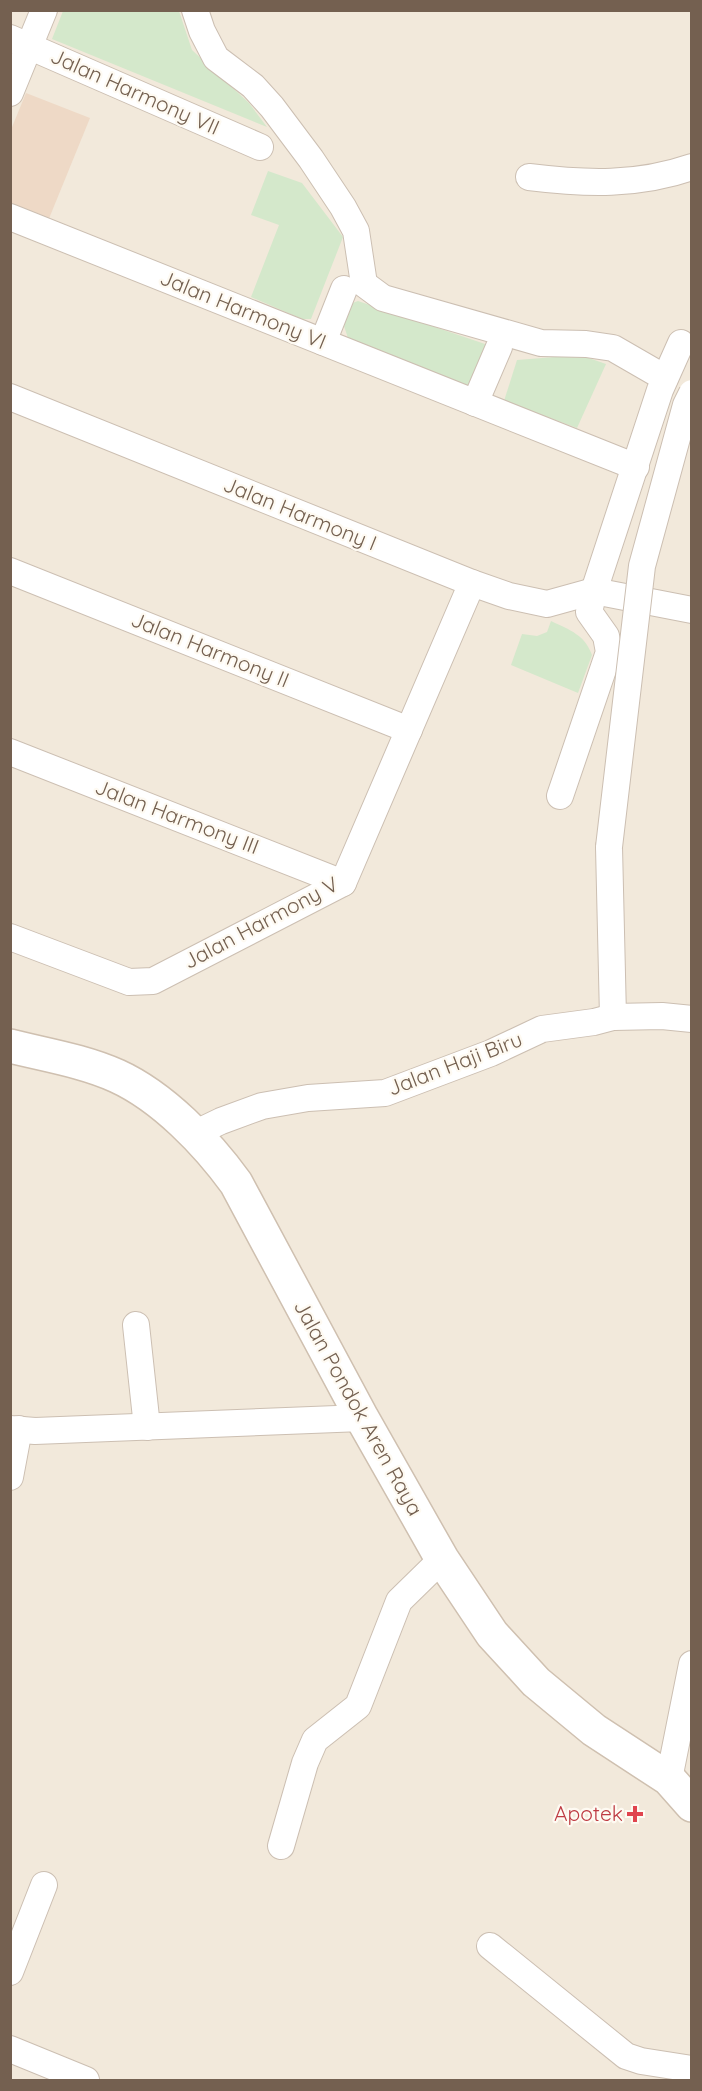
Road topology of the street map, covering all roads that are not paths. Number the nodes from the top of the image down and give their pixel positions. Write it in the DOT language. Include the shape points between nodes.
graph roads {
  1 [pos="44,10"];
  2 [pos="195,10"];
  3 [pos="20,42"];
  4 [pos="10,93"];
  5 [pos="260,147"];
  6 [pos="692,167"];
  7 [pos="529,177"];
  8 [pos="10,217"];
  9 [pos="344,289"];
  10 [pos="323,342"];
  11 [pos="681,343"];
  12 [pos="499,347"];
  13 [pos="665,378"];
  14 [pos="692,393"];
  15 [pos="10,397"];
  16 [pos="475,403"];
  17 [pos="636,467"];
  18 [pos="10,571"];
  19 [pos="472,583"];
  20 [pos="594,591"];
  21 [pos="689,607"];
  22 [pos="409,730"];
  23 [pos="10,752"];
  24 [pos="560,796"];
  25 [pos="343,883"];
  26 [pos="10,937"];
  27 [pos="613,1017"];
  28 [pos="692,1019"];
  29 [pos="10,1046"];
  30 [pos="194,1134"];
  31 [pos="136,1325"];
  32 [pos="362,1418"];
  33 [pos="147,1427"];
  34 [pos="15,1429"];
  35 [pos="10,1477"];
  36 [pos="442,1559"];
  37 [pos="692,1664"];
  38 [pos="669,1779"];
  39 [pos="692,1804"];
  40 [pos="281,1846"];
  41 [pos="44,1886"];
  42 [pos="490,1946"];
  43 [pos="10,1972"];
  44 [pos="10,2049"];
  45 [pos="692,2069"];
  46 [pos="86,2080"];
  1 -- 3 [label="street"];
  2 -- 13 [label="street" via="216,58 253,86 272,107 343,207 356,231 364,284 383,298 541,343 614,348"];
  3 -- 4 [label="street"];
  3 -- 5 [label="street, Jalan Harmony VII"];
  6 -- 7 [label="street" via="665,176 609,183"];
  8 -- 10 [label="street, Jalan Harmony VI"];
  9 -- 10 [label="street"];
  10 -- 16 [label="street, Jalan Harmony VI"];
  11 -- 13 [label="street"];
  12 -- 16 [label="street"];
  13 -- 17 [label="street"];
  14 -- 27 [label="street, bridge" via="642,566 609,847"];
  15 -- 19 [label="street, Jalan Harmony I"];
  16 -- 17 [label="street, Jalan Harmony VI"];
  17 -- 20 [label="street"];
  18 -- 22 [label="street, Jalan Harmony II"];
  19 -- 20 [label="street, Jalan Harmony I" via="547,604"];
  19 -- 22 [label="street, Jalan Harmony V"];
  20 -- 21 [label="street, Jalan Harmony I"];
  20 -- 24 [label="street" via="589,612 606,636 609,652"];
  22 -- 25 [label="street, Jalan Harmony V"];
  23 -- 25 [label="street, Jalan Harmony III"];
  25 -- 26 [label="street, Jalan Harmony V" via="153,981 129,982"];
  27 -- 28 [label="street, Jalan Haji Biru"];
  27 -- 30 [label="street, Jalan Haji Biru" via="542,1029 385,1093 308,1098 262,1106"];
  29 -- 30 [label="main road, Jalan Pondok Aren Raya" via="118,1076 159,1102"];
  30 -- 32 [label="main road, Jalan Pondok Aren Raya" via="217,1156 236,1183"];
  31 -- 33 [label="street"];
  32 -- 33 [label="street"];
  32 -- 36 [label="main road, Jalan Pondok Aren Raya"];
  33 -- 34 [label="street"];
  34 -- 35 [label="street"];
  36 -- 38 [label="main road, Jalan Pondok Aren Raya" via="492,1634 536,1682 594,1730"];
  36 -- 40 [label="street" via="399,1601 358,1706 315,1740"];
  37 -- 38 [label="street"];
  38 -- 39 [label="main road, Jalan Pondok Aren Raya"];
  41 -- 43 [label="street"];
  42 -- 45 [label="street" via="626,2056"];
  44 -- 46 [label="street"];
}
